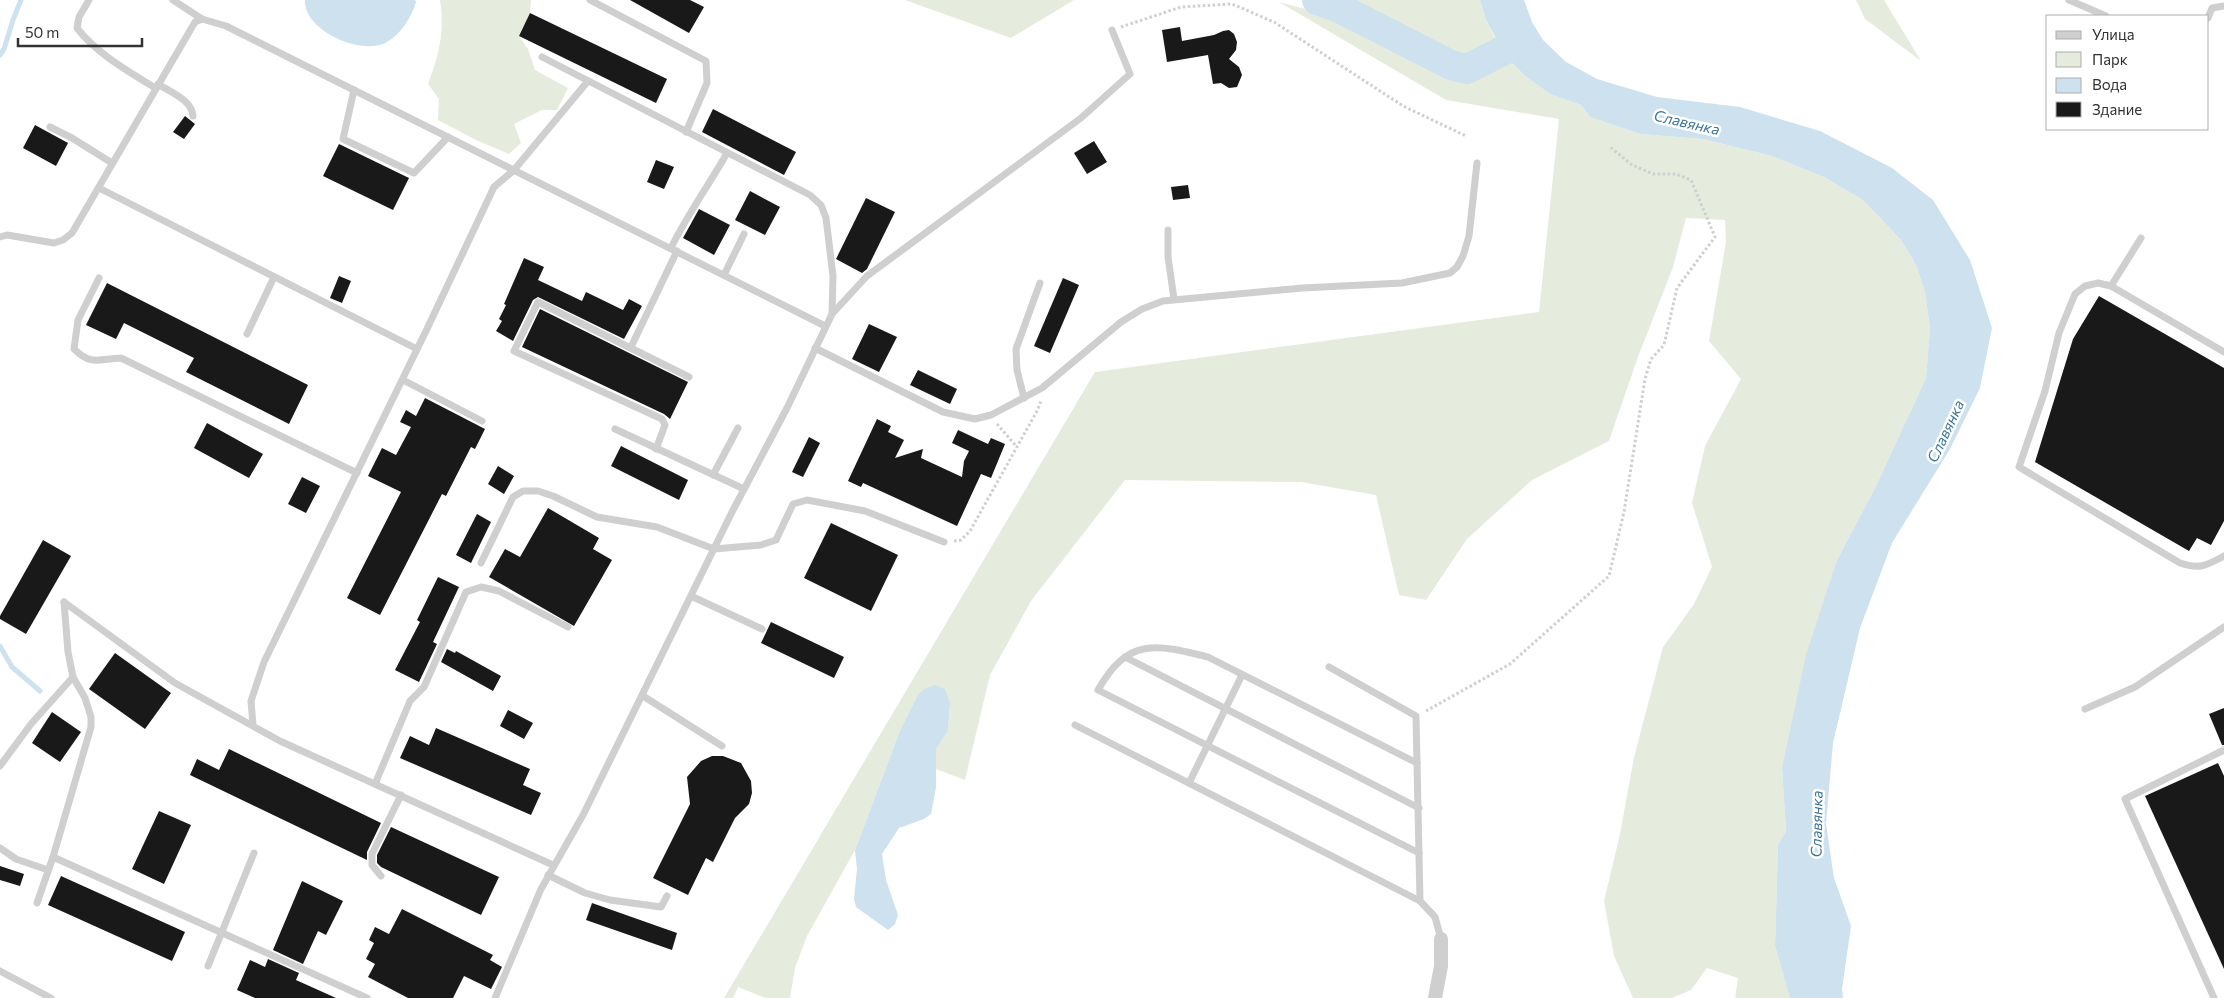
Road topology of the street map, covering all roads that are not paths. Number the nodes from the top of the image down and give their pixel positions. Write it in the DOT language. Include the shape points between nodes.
graph roads {
  1 [pos="89,0"];
  2 [pos="173,0"];
  3 [pos="590,0"];
  4 [pos="2069,0"];
  5 [pos="2224,6"];
  6 [pos="2104,15"];
  7 [pos="2209,16"];
  8 [pos="202,18"];
  9 [pos="1112,30"];
  10 [pos="542,57"];
  11 [pos="588,81"];
  12 [pos="156,86"];
  13 [pos="354,90"];
  14 [pos="192,116"];
  15 [pos="50,127"];
  16 [pos="686,132"];
  17 [pos="448,137"];
  18 [pos="726,153"];
  19 [pos="112,163"];
  20 [pos="1478,163"];
  21 [pos="514,170"];
  22 [pos="99,188"];
  23 [pos="1168,230"];
  24 [pos="744,234"];
  25 [pos="0,237"];
  26 [pos="2141,238"];
  27 [pos="674,250"];
  28 [pos="724,275"];
  29 [pos="274,277"];
  30 [pos="99,278"];
  31 [pos="1040,283"];
  32 [pos="2111,286"];
  33 [pos="1174,299"];
  34 [pos="832,314"];
  35 [pos="826,326"];
  36 [pos="248,334"];
  37 [pos="631,347"];
  38 [pos="815,348"];
  39 [pos="417,350"];
  40 [pos="2224,352"];
  41 [pos="689,377"];
  42 [pos="403,380"];
  43 [pos="1024,398"];
  44 [pos="482,420"];
  45 [pos="738,428"];
  46 [pos="615,429"];
  47 [pos="656,449"];
  48 [pos="357,474"];
  49 [pos="713,476"];
  50 [pos="744,490"];
  51 [pos="944,542"];
  52 [pos="714,549"];
  53 [pos="2224,556"];
  54 [pos="481,563"];
  55 [pos="691,596"];
  56 [pos="568,627"];
  57 [pos="2224,627"];
  58 [pos="762,629"];
  59 [pos="1125,657"];
  60 [pos="1329,667"];
  61 [pos="1242,674"];
  62 [pos="73,677"];
  63 [pos="643,696"];
  64 [pos="1226,709"];
  65 [pos="2085,709"];
  66 [pos="253,725"];
  67 [pos="1075,725"];
  68 [pos="1208,745"];
  69 [pos="722,746"];
  70 [pos="2224,750"];
  71 [pos="1417,763"];
  72 [pos="0,766"];
  73 [pos="1189,783"];
  74 [pos="375,784"];
  75 [pos="401,795"];
  76 [pos="1419,808"];
  77 [pos="0,848"];
  78 [pos="254,853"];
  79 [pos="1419,853"];
  80 [pos="53,857"];
  81 [pos="554,865"];
  82 [pos="48,870"];
  83 [pos="548,875"];
  84 [pos="381,876"];
  85 [pos="667,896"];
  86 [pos="1420,901"];
  87 [pos="37,903"];
  88 [pos="222,933"];
  89 [pos="1441,939"];
  90 [pos="208,966"];
  91 [pos="0,971"];
  92 [pos="52,998"];
  93 [pos="367,998"];
  94 [pos="495,998"];
  95 [pos="1435,998"];
  96 [pos="2214,998"];
  1 -- 12 [label="lane" via="79,16 77,28 85,39 121,66"];
  2 -- 8 [label="lane"];
  3 -- 16 [label="lane" via="706,61 707,83"];
  4 -- 6 [label="lane"];
  5 -- 7 [label="lane" via="2212,8"];
  8 -- 12 [label="lane" via="195,22"];
  8 -- 13 [label="lane" via="226,26"];
  9 -- 34 [label="lane" via="1130,74 1081,118 867,276"];
  10 -- 11 [label="lane"];
  11 -- 16 [label="lane"];
  11 -- 21 [label="lane"];
  12 -- 14 [label="lane" via="189,104"];
  12 -- 19 [label="lane"];
  13 -- 17 [label="lane"];
  13 -- 17 [label="lane" via="343,139 414,173"];
  15 -- 19 [label="lane"];
  16 -- 18 [label="lane"];
  17 -- 21 [label="lane"];
  18 -- 27 [label="lane" via="682,225"];
  18 -- 34 [label="lane" via="810,195 821,206 826,218 833,276"];
  19 -- 22 [label="lane"];
  20 -- 33 [label="lane" via="1469,236 1463,256 1450,273 1402,283"];
  21 -- 27 [label="lane"];
  21 -- 39 [label="lane" via="494,187"];
  22 -- 25 [label="lane" via="72,233 63,240 54,243 7,235"];
  22 -- 29 [label="lane"];
  23 -- 33 [label="lane"];
  24 -- 28 [label="lane"];
  26 -- 32 [label="lane"];
  27 -- 28 [label="lane"];
  27 -- 37 [label="lane"];
  28 -- 35 [label="lane"];
  29 -- 36 [label="lane"];
  29 -- 39 [label="lane"];
  30 -- 48 [label="lane" via="78,320 74,349 83,358 94,362 121,358"];
  31 -- 43 [label="lane" via="1016,349"];
  32 -- 40 [label="lane"];
  32 -- 53 [label="lane" via="2098,283 2085,286 2075,294 2059,333 2044,392 2019,467 2180,563 2194,568"];
  33 -- 43 [label="lane" via="1142,309 1121,322 1042,388"];
  34 -- 35 [label="lane"];
  35 -- 38 [label="lane"];
  37 -- 41 [label="lane"];
  37 -- 47 [label="lane" via="538,302 514,351 662,419 665,425"];
  38 -- 43 [label="lane" via="943,412 976,419"];
  38 -- 50 [label="lane"];
  39 -- 42 [label="lane"];
  42 -- 44 [label="lane"];
  42 -- 48 [label="lane"];
  45 -- 49 [label="lane"];
  46 -- 47 [label="lane"];
  47 -- 49 [label="lane"];
  48 -- 66 [label="lane" via="264,662 252,701"];
  49 -- 50 [label="lane"];
  50 -- 52 [label="lane"];
  51 -- 52 [label="lane" via="865,511 807,500 792,504 776,540 761,545"];
  52 -- 54 [label="lane" via="657,527 597,517 553,496 523,491 513,498"];
  52 -- 55 [label="lane"];
  55 -- 58 [label="lane"];
  55 -- 63 [label="lane"];
  56 -- 74 [label="lane" via="499,592 481,587 466,592 424,687 410,701"];
  57 -- 65 [label="lane" via="2135,687"];
  59 -- 61 [label="lane" via="1148,647 1170,647 1208,657"];
  59 -- 64 [label="lane"];
  59 -- 68 [label="lane" via="1110,670 1098,690"];
  60 -- 71 [label="lane" via="1416,716"];
  61 -- 64 [label="lane"];
  61 -- 71 [label="lane"];
  62 -- 66 [label="lane" via="64,602 175,683"];
  62 -- 72 [label="lane" via="31,724"];
  62 -- 80 [label="lane" via="85,698 91,727"];
  63 -- 69 [label="lane"];
  63 -- 81 [label="lane" via="583,816"];
  64 -- 68 [label="lane"];
  64 -- 76 [label="lane"];
  66 -- 74 [label="lane"];
  67 -- 73 [label="lane"];
  68 -- 73 [label="lane"];
  68 -- 79 [label="lane"];
  70 -- 96 [label="lane" via="2125,799"];
  71 -- 76 [label="lane"];
  73 -- 86 [label="lane"];
  74 -- 75 [label="lane"];
  75 -- 81 [label="lane"];
  75 -- 84 [label="lane" via="372,854 372,865"];
  76 -- 79 [label="lane"];
  77 -- 82 [label="lane" via="16,859"];
  78 -- 88 [label="lane"];
  79 -- 86 [label="lane"];
  80 -- 82 [label="lane"];
  80 -- 88 [label="lane"];
  81 -- 83 [label="lane"];
  82 -- 87 [label="lane"];
  83 -- 85 [label="lane" via="585,893 610,900 661,907"];
  83 -- 94 [label="lane"];
  86 -- 89 [label="lane" via="1435,917"];
  88 -- 90 [label="lane"];
  88 -- 93 [label="lane"];
  89 -- 95 [label="street" via="1441,966"];
  91 -- 92 [label="lane"];
}
